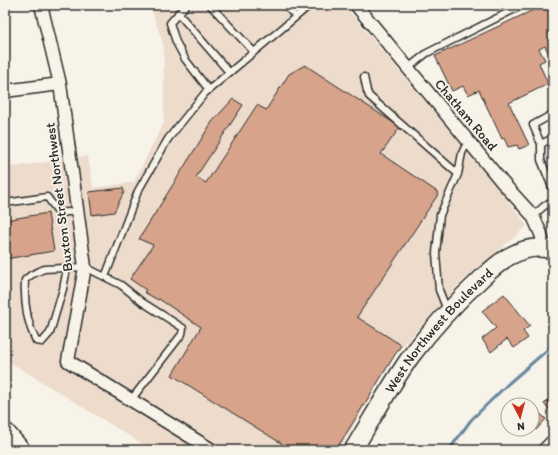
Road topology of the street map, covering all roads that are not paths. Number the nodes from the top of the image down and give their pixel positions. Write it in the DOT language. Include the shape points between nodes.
graph roads {
  1 [pos="41,5"];
  2 [pos="186,5"];
  3 [pos="210,5"];
  4 [pos="285,5"];
  5 [pos="310,5"];
  6 [pos="356,5"];
  7 [pos="523,5"];
  8 [pos="178,14"];
  9 [pos="296,17"];
  10 [pos="254,52"];
  11 [pos="408,68"];
  12 [pos="229,72"];
  13 [pos="364,76"];
  14 [pos="60,84"];
  15 [pos="209,90"];
  16 [pos="5,91"];
  17 [pos="553,114"];
  18 [pos="553,138"];
  19 [pos="468,141"];
  20 [pos="541,144"];
  21 [pos="458,174"];
  22 [pos="553,190"];
  23 [pos="553,200"];
  24 [pos="5,203"];
  25 [pos="78,211"];
  26 [pos="533,216"];
  27 [pos="549,249"];
  28 [pos="85,267"];
  29 [pos="67,268"];
  30 [pos="105,277"];
  31 [pos="447,312"];
  32 [pos="131,400"];
  33 [pos="5,432"];
  34 [pos="553,441"];
  35 [pos="20,450"];
  36 [pos="212,450"];
  37 [pos="353,450"];
  38 [pos="544,450"];
  1 -- 14 [label="street, Buxton Street Northwest"];
  2 -- 8 [label="lane"];
  3 -- 10 [label="lane"];
  4 -- 9 [label="lane"];
  5 -- 9 [label="lane"];
  6 -- 11 [label="street, Chatham Road"];
  7 -- 11 [label="lane" via="427,53"];
  8 -- 12 [label="lane"];
  8 -- 15 [label="lane" via="170,23 176,42 185,59"];
  9 -- 10 [label="lane"];
  10 -- 12 [label="lane"];
  11 -- 19 [label="street, Chatham Road"];
  12 -- 15 [label="lane"];
  13 -- 21 [label="lane" via="369,96"];
  14 -- 16 [label="street"];
  14 -- 25 [label="street, Buxton Street Northwest"];
  15 -- 30 [label="lane" via="168,139 138,192"];
  17 -- 20 [label="lane" via="532,125"];
  18 -- 20 [label="lane"];
  19 -- 21 [label="lane" via="462,153"];
  19 -- 26 [label="street, Chatham Road"];
  20 -- 22 [label="lane" via="541,160"];
  21 -- 31 [label="lane" via="440,215 436,254 439,290"];
  23 -- 26 [label="lane"];
  24 -- 25 [label="lane" via="47,197 59,213"];
  25 -- 28 [label="street, Buxton Street Northwest"];
  26 -- 27 [label="street, Chatham Road"];
  27 -- 31 [label="main road, West Northwest Boulevard" via="526,249 510,255"];
  28 -- 29 [label="lane"];
  28 -- 30 [label="lane"];
  28 -- 32 [label="street, Buxton Street Northwest" via="68,361"];
  29 -- 29 [label="lane" via="44,269 25,280 25,295 36,341 42,342 50,333"];
  30 -- 32 [label="lane" via="183,328 182,334"];
  31 -- 37 [label="main road, West Northwest Boulevard" via="411,357"];
  32 -- 36 [label="street, Buxton Street Northwest"];
  33 -- 35 [label="main road"];
  34 -- 38 [label="street"];
}
